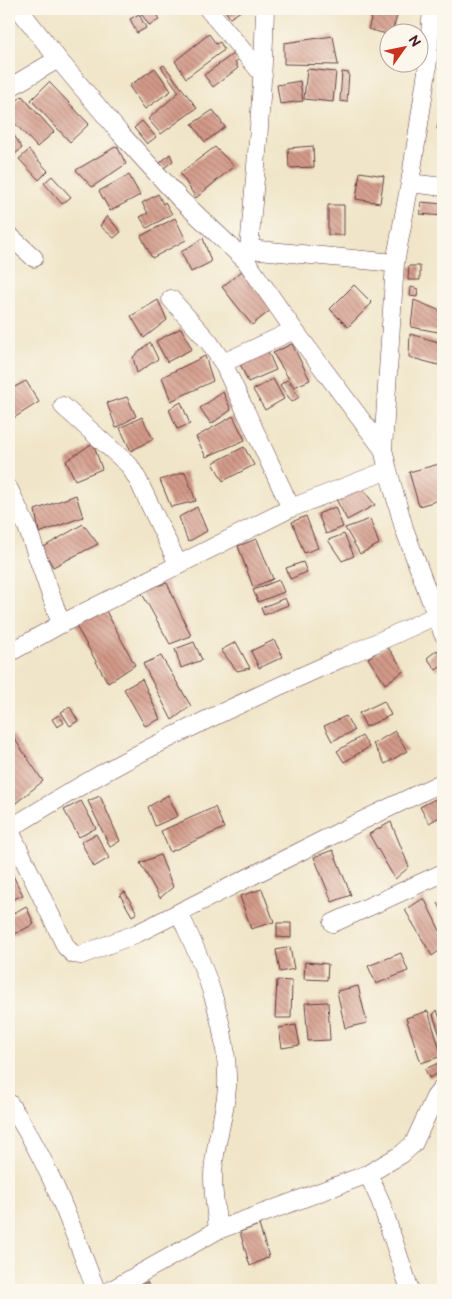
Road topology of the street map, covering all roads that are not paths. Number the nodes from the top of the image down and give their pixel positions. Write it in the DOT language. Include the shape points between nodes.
graph roads {
  1 [pos="19,9"];
  2 [pos="208,9"];
  3 [pos="265,9"];
  4 [pos="432,9"];
  5 [pos="58,59"];
  6 [pos="435,70"];
  7 [pos="263,75"];
  8 [pos="9,88"];
  9 [pos="410,183"];
  10 [pos="443,187"];
  11 [pos="9,235"];
  12 [pos="248,255"];
  13 [pos="34,258"];
  14 [pos="395,263"];
  15 [pos="171,299"];
  16 [pos="294,330"];
  17 [pos="224,363"];
  18 [pos="63,406"];
  19 [pos="383,449"];
  20 [pos="388,470"];
  21 [pos="10,495"];
  22 [pos="291,508"];
  23 [pos="178,564"];
  24 [pos="437,615"];
  25 [pos="61,624"];
  26 [pos="443,634"];
  27 [pos="9,653"];
  28 [pos="443,782"];
  29 [pos="9,829"];
  30 [pos="443,873"];
  31 [pos="179,913"];
  32 [pos="333,924"];
  33 [pos="443,1087"];
  34 [pos="9,1104"];
  35 [pos="368,1174"];
  36 [pos="218,1230"];
  37 [pos="96,1290"];
  38 [pos="111,1290"];
  39 [pos="410,1290"];
  1 -- 5 [label="street"];
  2 -- 7 [label="street"];
  3 -- 7 [label="street"];
  4 -- 6 [label="street"];
  5 -- 8 [label="street"];
  5 -- 12 [label="street" via="181,200"];
  6 -- 9 [label="street"];
  7 -- 12 [label="street"];
  9 -- 10 [label="street"];
  9 -- 14 [label="street"];
  11 -- 13 [label="street"];
  12 -- 14 [label="street"];
  12 -- 16 [label="street"];
  14 -- 19 [label="street"];
  15 -- 17 [label="street"];
  16 -- 17 [label="street"];
  16 -- 19 [label="street"];
  17 -- 22 [label="street"];
  18 -- 23 [label="street" via="129,466"];
  19 -- 20 [label="street"];
  20 -- 22 [label="street"];
  20 -- 24 [label="street" via="404,528"];
  21 -- 25 [label="street" via="28,527"];
  22 -- 23 [label="street"];
  23 -- 25 [label="street"];
  24 -- 26 [label="street"];
  24 -- 29 [label="street" via="193,727 60,797"];
  25 -- 27 [label="street"];
  28 -- 31 [label="street"];
  29 -- 31 [label="street" via="66,947 73,954 81,955 138,933"];
  30 -- 32 [label="street"];
  31 -- 36 [label="street" via="211,987 226,1054 227,1088 213,1176"];
  33 -- 35 [label="street" via="435,1097 414,1143"];
  34 -- 37 [label="street" via="54,1183"];
  35 -- 36 [label="street"];
  35 -- 39 [label="street"];
  36 -- 38 [label="street"];
}
